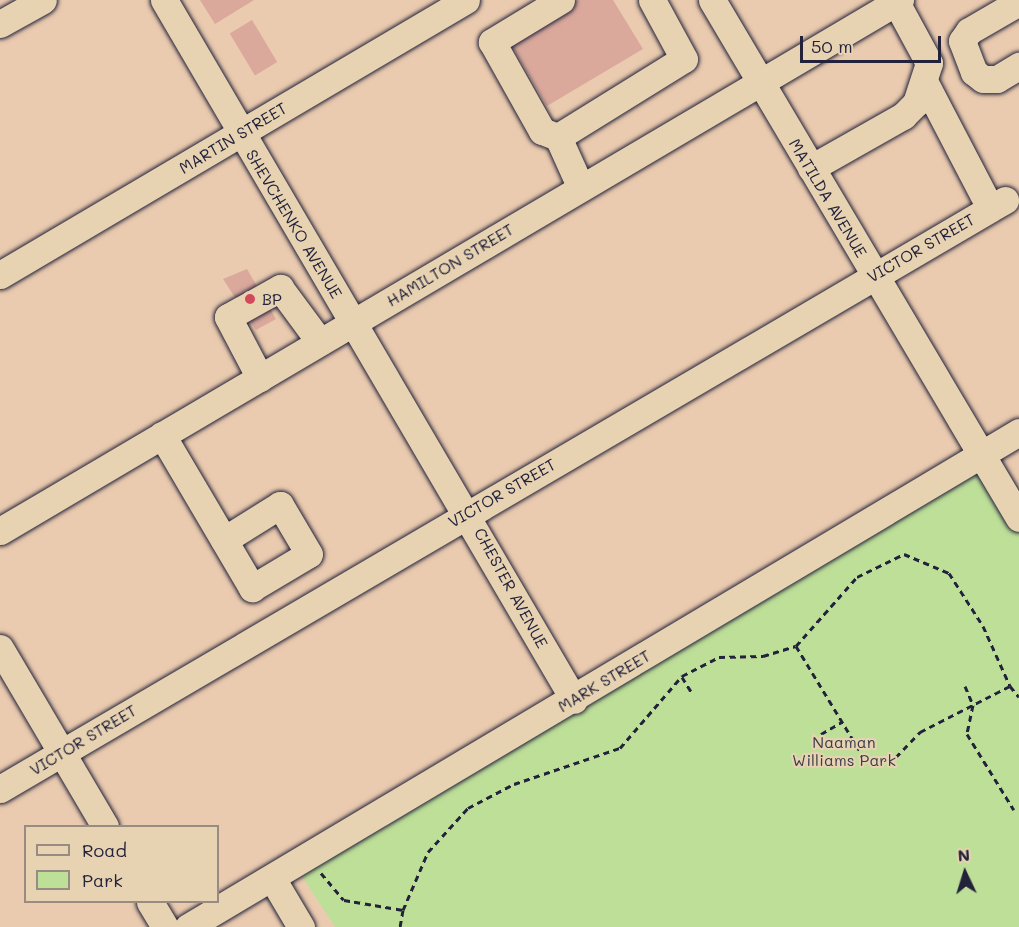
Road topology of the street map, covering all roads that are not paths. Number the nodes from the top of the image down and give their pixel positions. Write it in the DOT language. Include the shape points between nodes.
graph roads {
  1 [pos="43,0"];
  2 [pos="164,0"];
  3 [pos="466,0"];
  4 [pos="561,0"];
  5 [pos="652,0"];
  6 [pos="712,0"];
  7 [pos="898,1"];
  8 [pos="1019,2"];
  9 [pos="0,24"];
  10 [pos="1019,66"];
  11 [pos="924,81"];
  12 [pos="760,82"];
  13 [pos="241,134"];
  14 [pos="558,137"];
  15 [pos="811,168"];
  16 [pos="580,186"];
  17 [pos="874,274"];
  18 [pos="0,275"];
  19 [pos="353,322"];
  20 [pos="320,342"];
  21 [pos="260,378"];
  22 [pos="1019,432"];
  23 [pos="162,435"];
  24 [pos="982,456"];
  25 [pos="468,512"];
  26 [pos="1019,518"];
  27 [pos="0,531"];
  28 [pos="224,540"];
  29 [pos="0,648"];
  30 [pos="574,700"];
  31 [pos="61,753"];
  32 [pos="0,789"];
  33 [pos="104,825"];
  34 [pos="272,878"];
  35 [pos="151,903"];
  36 [pos="165,927"];
  37 [pos="188,927"];
  38 [pos="301,927"];
  1 -- 9 [label="street"];
  2 -- 13 [label="street, SHEVCHENKO AVENUE"];
  3 -- 13 [label="street, MARTIN STREET"];
  4 -- 14 [label="street" via="492,42 542,131"];
  5 -- 14 [label="street" via="684,59"];
  6 -- 12 [label="street, MATILDA AVENUE"];
  7 -- 11 [label="street" via="929,63"];
  7 -- 12 [label="street, HAMILTON STREET"];
  8 -- 10 [label="street" via="969,31 962,41 974,72 983,79 997,79"];
  11 -- 15 [label="street" via="903,116"];
  11 -- 17 [label="street, VICTOR STREET" via="998,204"];
  12 -- 15 [label="street, MATILDA AVENUE"];
  12 -- 16 [label="street, HAMILTON STREET"];
  13 -- 18 [label="street, MARTIN STREET"];
  13 -- 19 [label="street, SHEVCHENKO AVENUE"];
  14 -- 16 [label="street"];
  15 -- 17 [label="street, MATILDA AVENUE"];
  16 -- 19 [label="street, HAMILTON STREET"];
  17 -- 24 [label="street, MATILDA AVENUE"];
  17 -- 25 [label="street, VICTOR STREET"];
  19 -- 20 [label="street, HAMILTON STREET"];
  19 -- 25 [label="street, CHESTER AVENUE"];
  20 -- 21 [label="street, HAMILTON STREET"];
  20 -- 21 [label="street" via="280,288 228,318"];
  21 -- 23 [label="street, HAMILTON STREET"];
  22 -- 24 [label="street, MARK STREET"];
  23 -- 27 [label="street, HAMILTON STREET"];
  23 -- 28 [label="street"];
  24 -- 26 [label="street, MATILDA AVENUE"];
  24 -- 30 [label="street, MARK STREET"];
  25 -- 30 [label="street, CHESTER AVENUE"];
  25 -- 31 [label="street, VICTOR STREET"];
  29 -- 31 [label="street"];
  30 -- 34 [label="street, MARK STREET"];
  31 -- 32 [label="street, VICTOR STREET"];
  31 -- 33 [label="street"];
  34 -- 37 [label="street, MARK STREET"];
  34 -- 38 [label="street"];
  35 -- 36 [label="street"];
}
